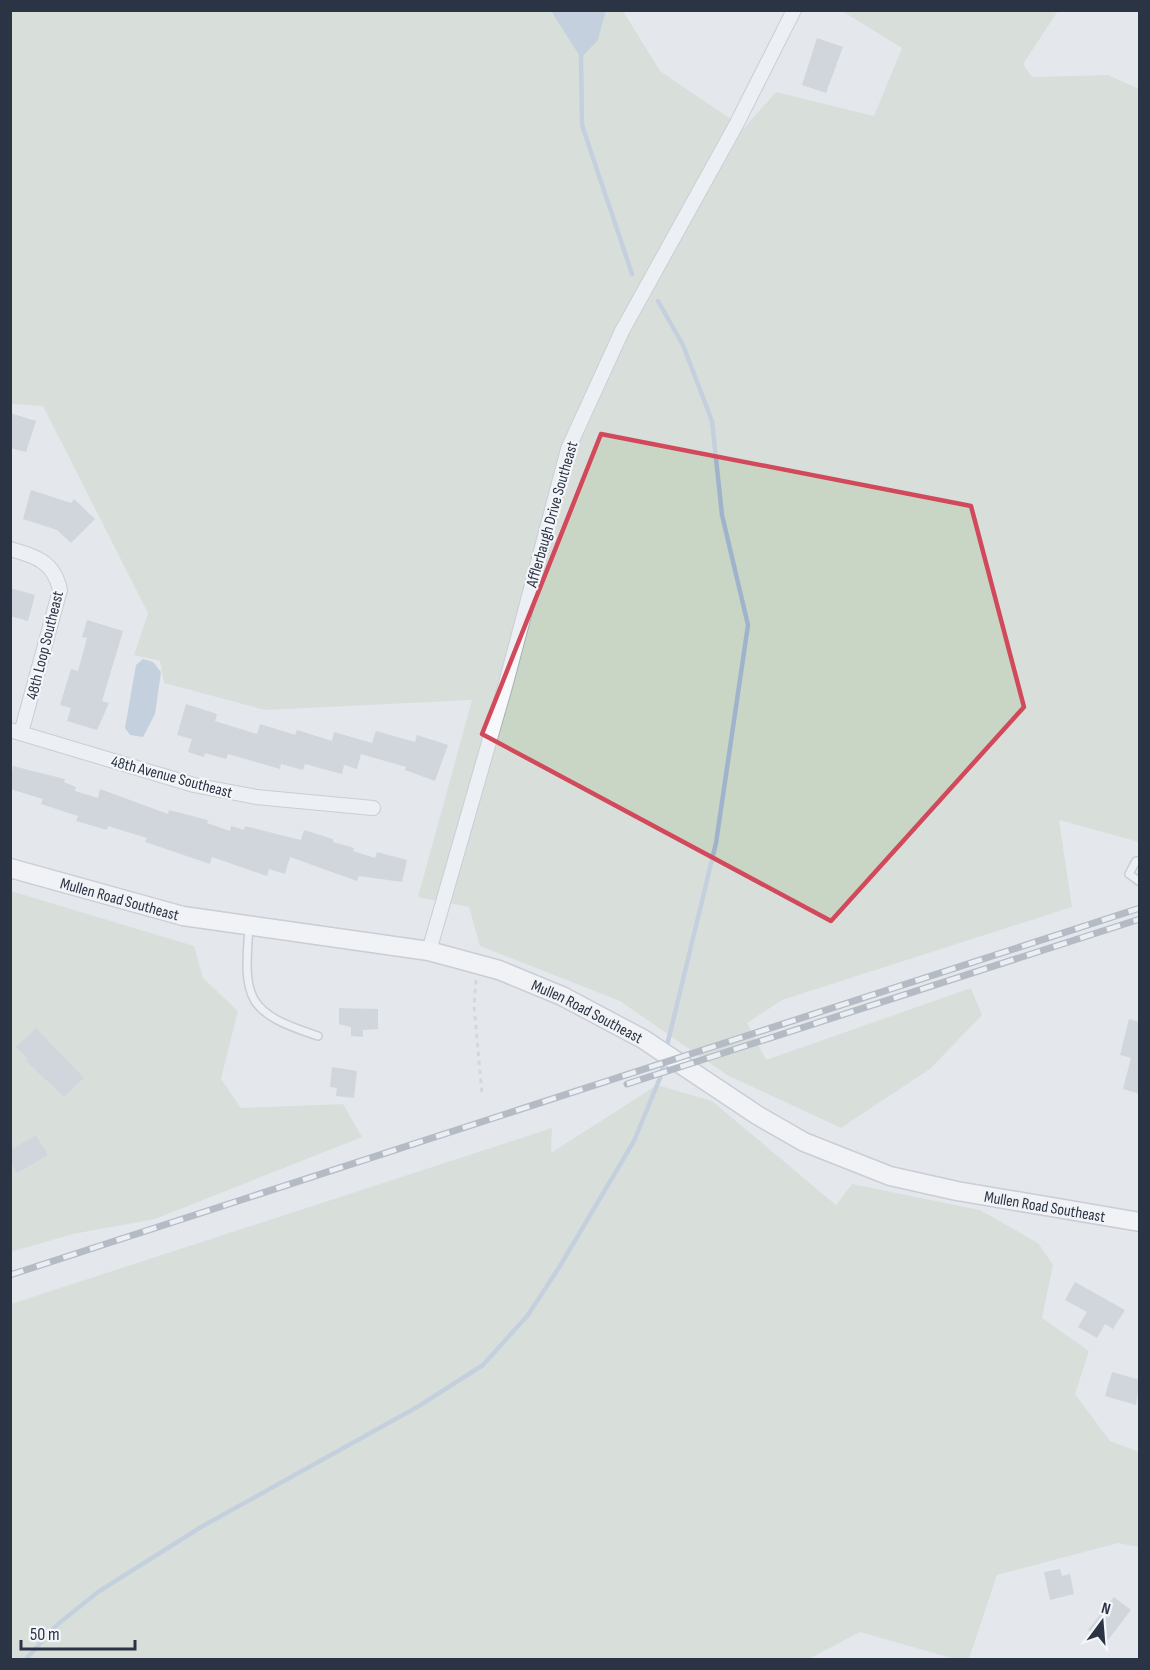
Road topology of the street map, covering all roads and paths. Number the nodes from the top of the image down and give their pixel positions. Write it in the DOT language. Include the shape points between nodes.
graph roads {
  1 [pos="794,10"];
  2 [pos="10,549"];
  3 [pos="16,732"];
  4 [pos="373,808"];
  5 [pos="1140,861"];
  6 [pos="10,868"];
  7 [pos="1140,882"];
  8 [pos="249,928"];
  9 [pos="429,951"];
  10 [pos="478,963"];
  11 [pos="318,1036"];
  12 [pos="482,1094"];
  13 [pos="1140,1222"];
  1 -- 9 [label="street, Afflerbaugh Drive Southeast" via="736,125 622,331 567,449 506,683"];
  2 -- 3 [label="street, 48th Loop Southeast" via="36,556 52,567 60,590"];
  3 -- 4 [label="street, 48th Avenue Southeast" via="194,785 256,796"];
  5 -- 7 [label="lane" via="1136,861 1129,874"];
  6 -- 8 [label="street, Mullen Road Southeast" via="148,909"];
  8 -- 9 [label="street, Mullen Road Southeast"];
  8 -- 11 [label="lane" via="246,965 252,1000 272,1018"];
  9 -- 10 [label="street, Mullen Road Southeast"];
  10 -- 12 [label="path" via="474,1006"];
  10 -- 13 [label="street, Mullen Road Southeast" via="562,996 621,1026 804,1142 890,1176"];
}
